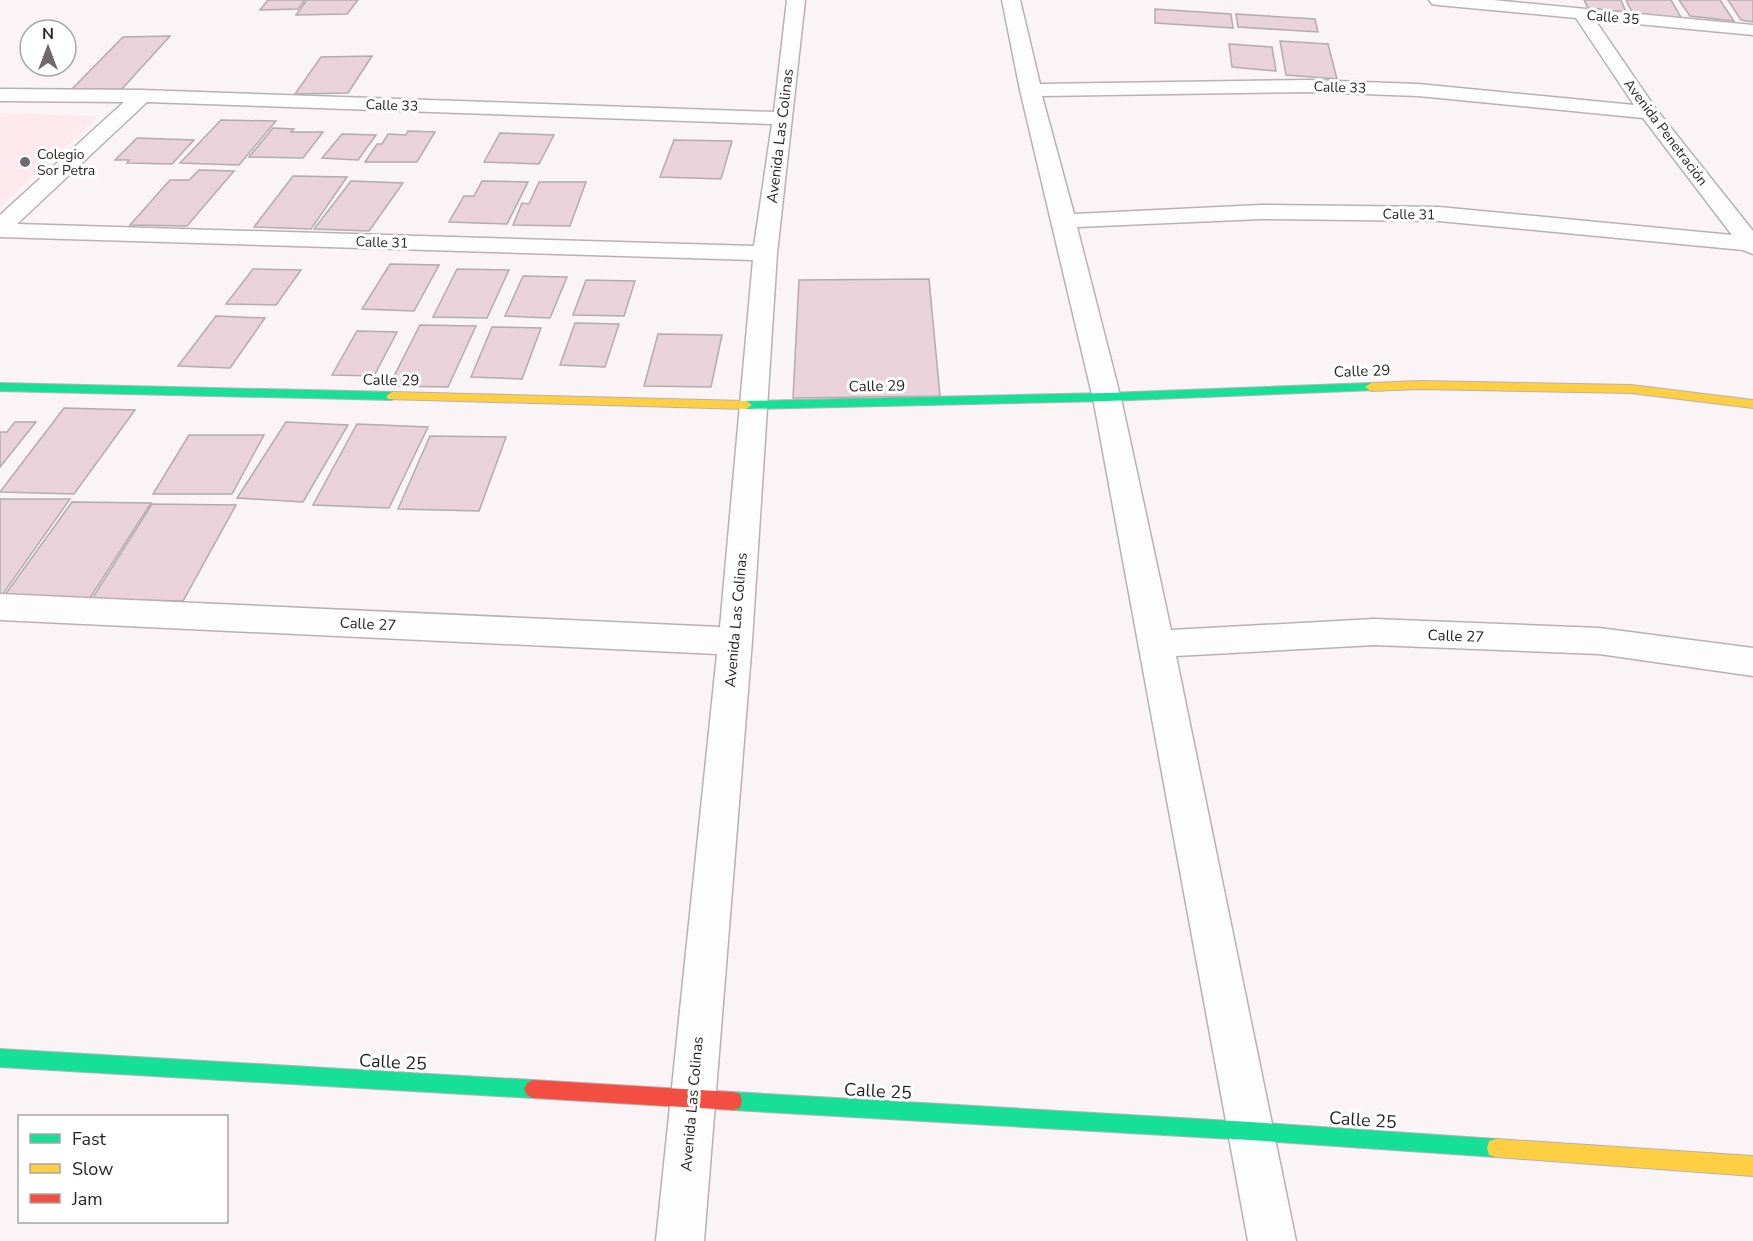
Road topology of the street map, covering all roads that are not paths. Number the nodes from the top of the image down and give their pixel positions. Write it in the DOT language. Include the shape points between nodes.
graph roads {
  1 [pos="796,0"];
  2 [pos="1011,0"];
  3 [pos="1440,0"];
  4 [pos="1582,14"];
  5 [pos="1753,30"];
  6 [pos="1030,90"];
  7 [pos="0,95"];
  8 [pos="142,96"];
  9 [pos="1649,113"];
  10 [pos="783,118"];
  11 [pos="1064,220"];
  12 [pos="0,229"];
  13 [pos="1752,245"];
  14 [pos="765,253"];
  15 [pos="0,387"];
  16 [pos="1107,397"];
  17 [pos="1753,404"];
  18 [pos="754,405"];
  19 [pos="0,607"];
  20 [pos="735,640"];
  21 [pos="1159,644"];
  22 [pos="1753,662"];
  23 [pos="0,1058"];
  24 [pos="692,1098"];
  25 [pos="1250,1131"];
  26 [pos="1753,1166"];
  27 [pos="680,1241"];
  28 [pos="1272,1241"];
  1 -- 10 [label="street, Avenida Las Colinas"];
  2 -- 6 [label="street"];
  3 -- 4 [label="street, Calle 35"];
  4 -- 5 [label="street, Calle 35"];
  4 -- 9 [label="street, Avenida Penetración"];
  6 -- 9 [label="street, Calle 33" via="1308,86 1418,90"];
  6 -- 11 [label="street"];
  7 -- 8 [label="street, Calle 33"];
  8 -- 10 [label="street, Calle 33"];
  8 -- 12 [label="street"];
  9 -- 13 [label="street, Avenida Penetración"];
  10 -- 14 [label="street, Avenida Las Colinas"];
  11 -- 13 [label="street, Calle 31" via="1261,212 1439,214"];
  11 -- 16 [label="street"];
  12 -- 14 [label="street, Calle 31"];
  14 -- 18 [label="street, Avenida Las Colinas"];
  15 -- 18 [label="street, Calle 29"];
  16 -- 17 [label="street, Calle 29" via="1420,385 1522,386 1631,389"];
  16 -- 18 [label="street, Calle 29"];
  16 -- 21 [label="street"];
  18 -- 20 [label="street, Avenida Las Colinas"];
  19 -- 20 [label="street, Calle 27"];
  20 -- 24 [label="street, Avenida Las Colinas"];
  21 -- 22 [label="street, Calle 27" via="1374,632 1599,641"];
  21 -- 25 [label="street"];
  23 -- 24 [label="street, Calle 25"];
  24 -- 25 [label="street, Calle 25"];
  24 -- 27 [label="street, Avenida Las Colinas"];
  25 -- 26 [label="street, Calle 25"];
  25 -- 28 [label="street"];
}
